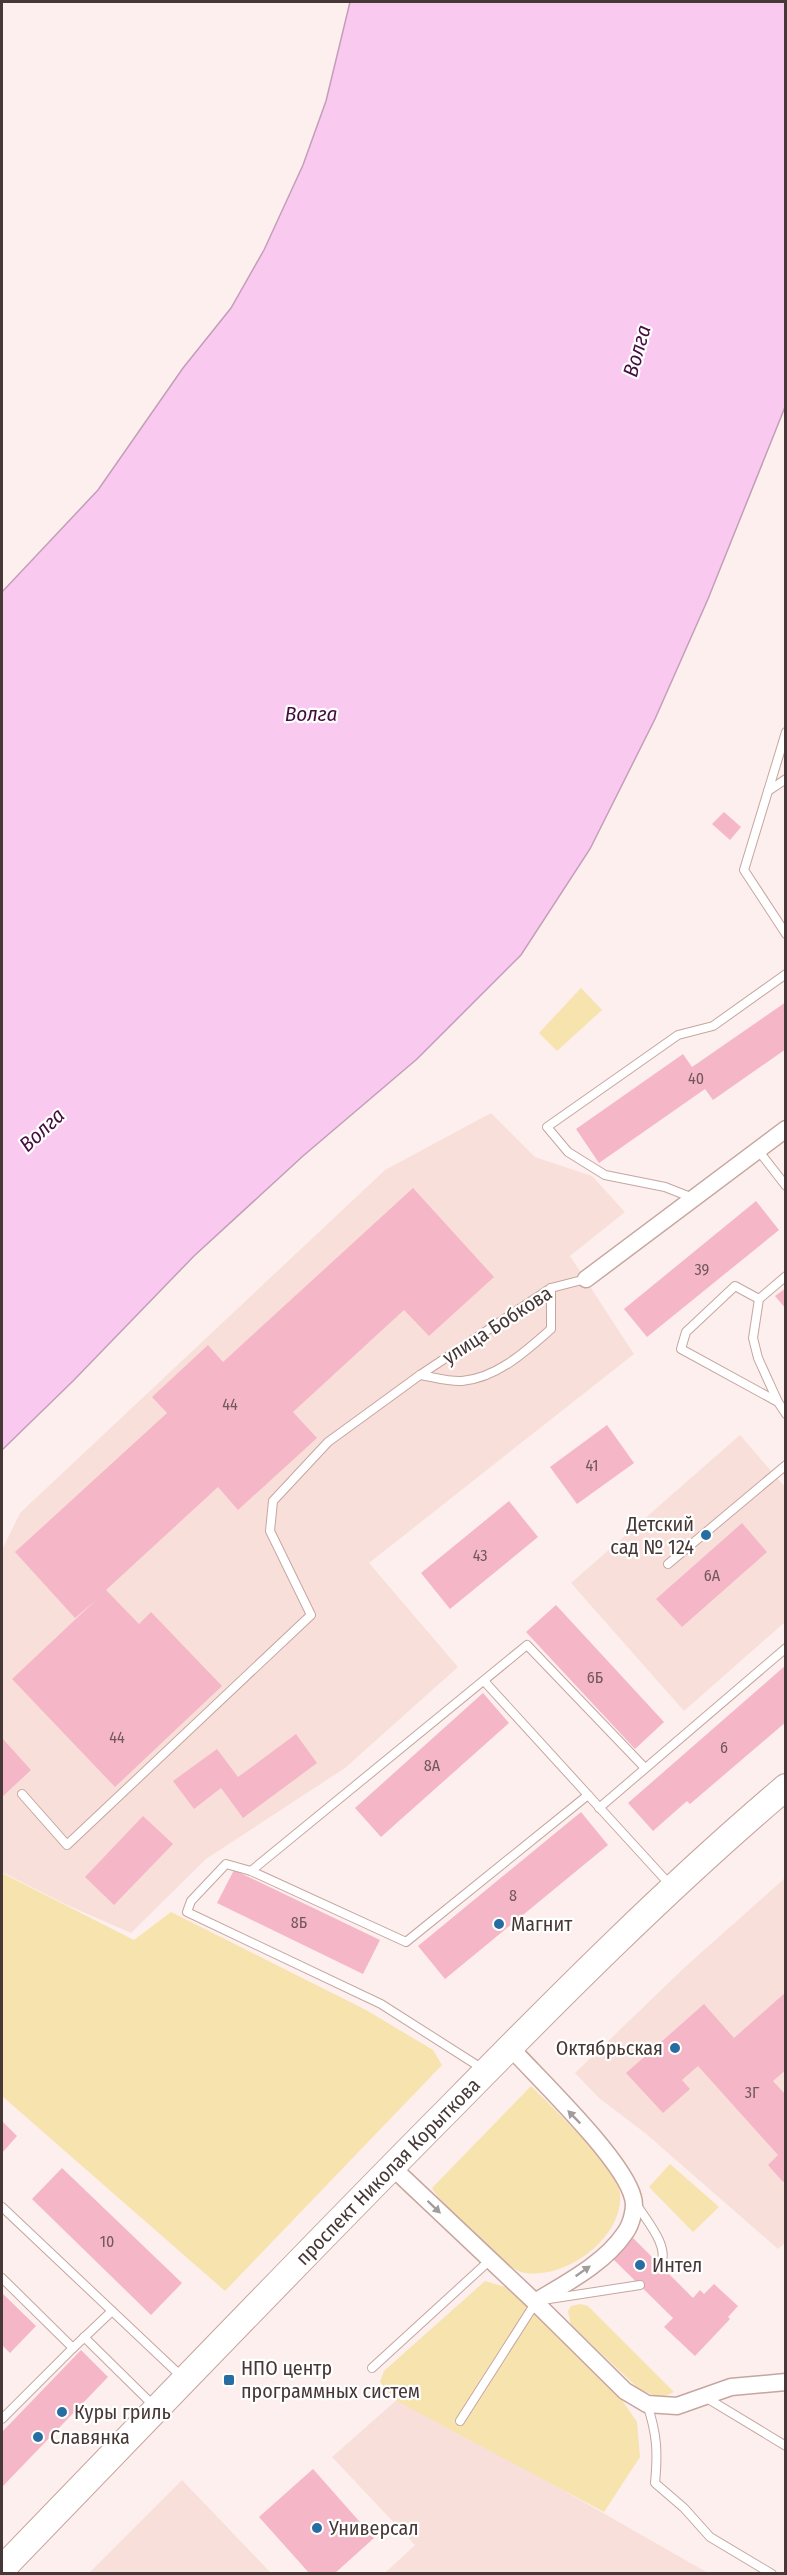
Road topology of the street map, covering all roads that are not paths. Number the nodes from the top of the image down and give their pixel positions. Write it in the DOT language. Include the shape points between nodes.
graph roads {
  1 [pos="786,732"];
  2 [pos="786,779"];
  3 [pos="768,791"];
  4 [pos="786,934"];
  5 [pos="786,974"];
  6 [pos="786,1130"];
  7 [pos="758,1150"];
  8 [pos="786,1186"];
  9 [pos="693,1198"];
  10 [pos="786,1276"];
  11 [pos="586,1279"];
  12 [pos="551,1288"];
  13 [pos="759,1299"];
  14 [pos="420,1375"];
  15 [pos="778,1402"];
  16 [pos="786,1414"];
  17 [pos="786,1465"];
  18 [pos="668,1564"];
  19 [pos="786,1648"];
  20 [pos="484,1681"];
  21 [pos="645,1768"];
  22 [pos="786,1787"];
  23 [pos="22,1794"];
  24 [pos="588,1795"];
  25 [pos="599,1808"];
  26 [pos="251,1871"];
  27 [pos="673,1887"];
  28 [pos="510,2047"];
  29 [pos="486,2072"];
  30 [pos="392,2167"];
  31 [pos="634,2199"];
  32 [pos="2,2207"];
  33 [pos="489,2261"];
  34 [pos="660,2265"];
  35 [pos="2,2278"];
  36 [pos="640,2285"];
  37 [pos="535,2302"];
  38 [pos="112,2311"];
  39 [pos="84,2337"];
  40 [pos="72,2348"];
  41 [pos="372,2368"];
  42 [pos="185,2380"];
  43 [pos="786,2382"];
  44 [pos="705,2397"];
  45 [pos="647,2404"];
  46 [pos="157,2409"];
  47 [pos="2,2419"];
  48 [pos="460,2421"];
  49 [pos="786,2446"];
  50 [pos="4,2561"];
  51 [pos="772,2574"];
  1 -- 3 [label="lane"];
  2 -- 3 [label="lane"];
  3 -- 4 [label="lane" via="744,870"];
  5 -- 9 [label="lane" via="713,1026 678,1035 547,1127 568,1152 605,1175 665,1187"];
  6 -- 7 [label="street, улица Бобкова"];
  7 -- 8 [label="lane"];
  7 -- 9 [label="street, улица Бобкова"];
  9 -- 11 [label="street, улица Бобкова"];
  10 -- 13 [label="lane"];
  11 -- 12 [label="lane, улица Бобкова"];
  12 -- 14 [label="lane, улица Бобкова"];
  12 -- 14 [label="lane" via="550,1329 527,1350 492,1373 461,1381"];
  13 -- 15 [label="lane" via="753,1338"];
  13 -- 15 [label="lane" via="735,1286 686,1332 681,1349"];
  14 -- 23 [label="lane, улица Бобкова" via="328,1442 273,1501 270,1531 310,1615 67,1845"];
  15 -- 16 [label="lane"];
  17 -- 18 [label="lane"];
  19 -- 21 [label="lane"];
  20 -- 21 [label="lane" via="527,1645"];
  20 -- 24 [label="lane"];
  20 -- 26 [label="lane"];
  21 -- 25 [label="lane"];
  22 -- 27 [label="main road, проспект Николая Корыткова"];
  24 -- 25 [label="lane"];
  24 -- 26 [label="lane" via="406,1942"];
  25 -- 27 [label="lane"];
  26 -- 29 [label="lane" via="226,1864 191,1901 187,1912 381,2004"];
  27 -- 28 [label="main road, проспект Николая Корыткова"];
  28 -- 29 [label="main road, проспект Николая Корыткова"];
  31 -- 28 [label="street, one-way" via="618,2169 586,2129"];
  29 -- 30 [label="main road, проспект Николая Корыткова"];
  30 -- 33 [label="street, one-way"];
  30 -- 42 [label="main road, проспект Николая Корыткова"];
  31 -- 34 [label="lane" via="662,2247 664,2259"];
  37 -- 31 [label="street, one-way" via="607,2253 625,2233"];
  32 -- 38 [label="lane"];
  33 -- 37 [label="street"];
  33 -- 41 [label="lane"];
  35 -- 40 [label="lane"];
  36 -- 37 [label="lane"];
  37 -- 45 [label="street" via="625,2391"];
  37 -- 48 [label="lane"];
  38 -- 39 [label="lane"];
  38 -- 42 [label="lane"];
  39 -- 40 [label="lane"];
  39 -- 46 [label="lane"];
  40 -- 47 [label="lane"];
  42 -- 46 [label="main road, проспект Николая Корыткова"];
  43 -- 44 [label="street" via="731,2387"];
  44 -- 45 [label="street" via="677,2406"];
  44 -- 49 [label="lane"];
  45 -- 51 [label="lane" via="657,2445 655,2483 710,2538"];
  46 -- 50 [label="main road, проспект Николая Корыткова"];
}
